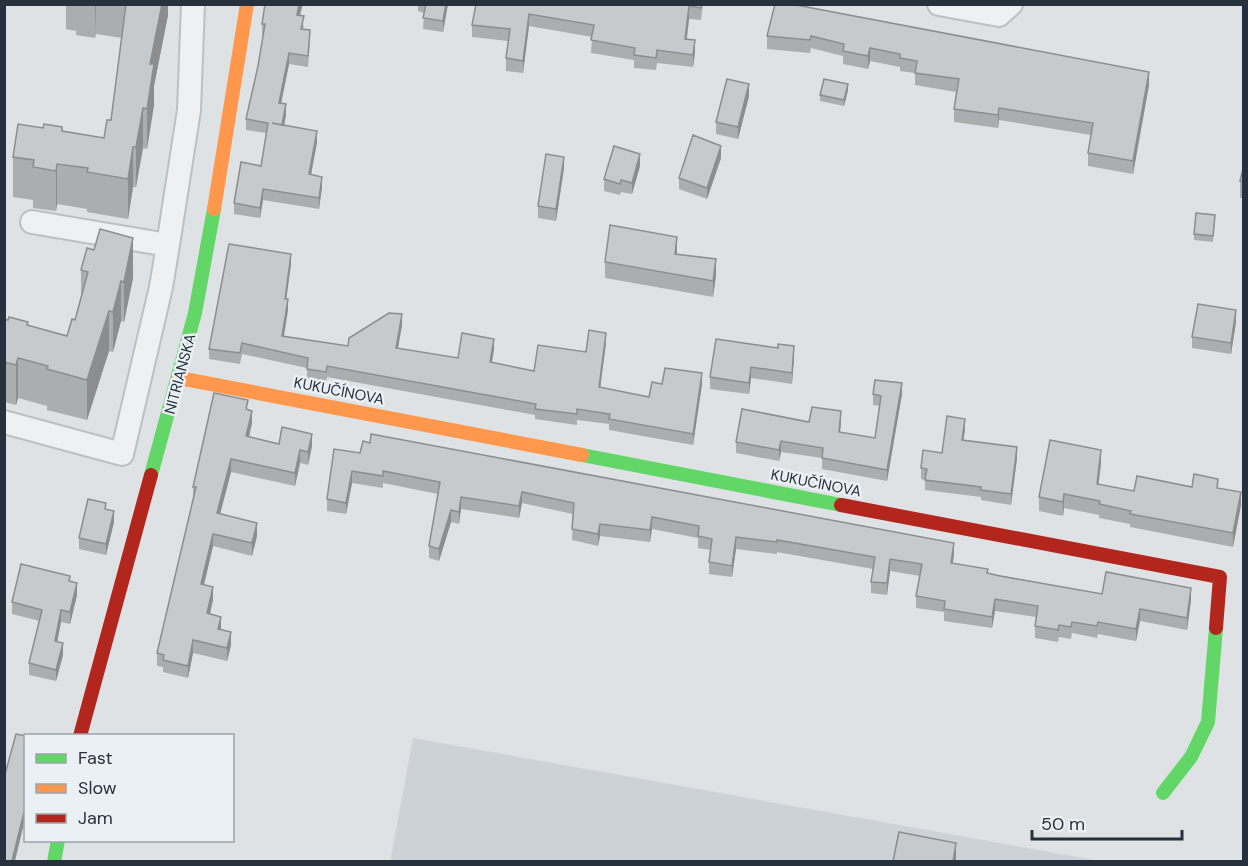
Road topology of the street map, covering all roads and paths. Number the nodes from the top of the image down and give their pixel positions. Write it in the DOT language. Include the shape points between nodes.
graph roads {
  1 [pos="192,4"];
  2 [pos="247,4"];
  3 [pos="939,4"];
  4 [pos="1011,4"];
  5 [pos="32,222"];
  6 [pos="168,245"];
  7 [pos="179,378"];
  8 [pos="4,422"];
  9 [pos="80,734"];
  10 [pos="1163,794"];
  11 [pos="58,842"];
  12 [pos="54,861"];
  1 -- 6 [label="street" via="189,110"];
  2 -- 7 [label="street, NITRIANSKA" via="209,241"];
  3 -- 4 [label="street" via="999,15"];
  5 -- 6 [label="street"];
  6 -- 8 [label="street" via="162,287 122,454"];
  7 -- 9 [label="street, NITRIANSKA"];
  7 -- 10 [label="street, KUKUČÍNOVA" via="1220,577 1208,722 1191,757"];
  11 -- 12 [label="street"];
}
